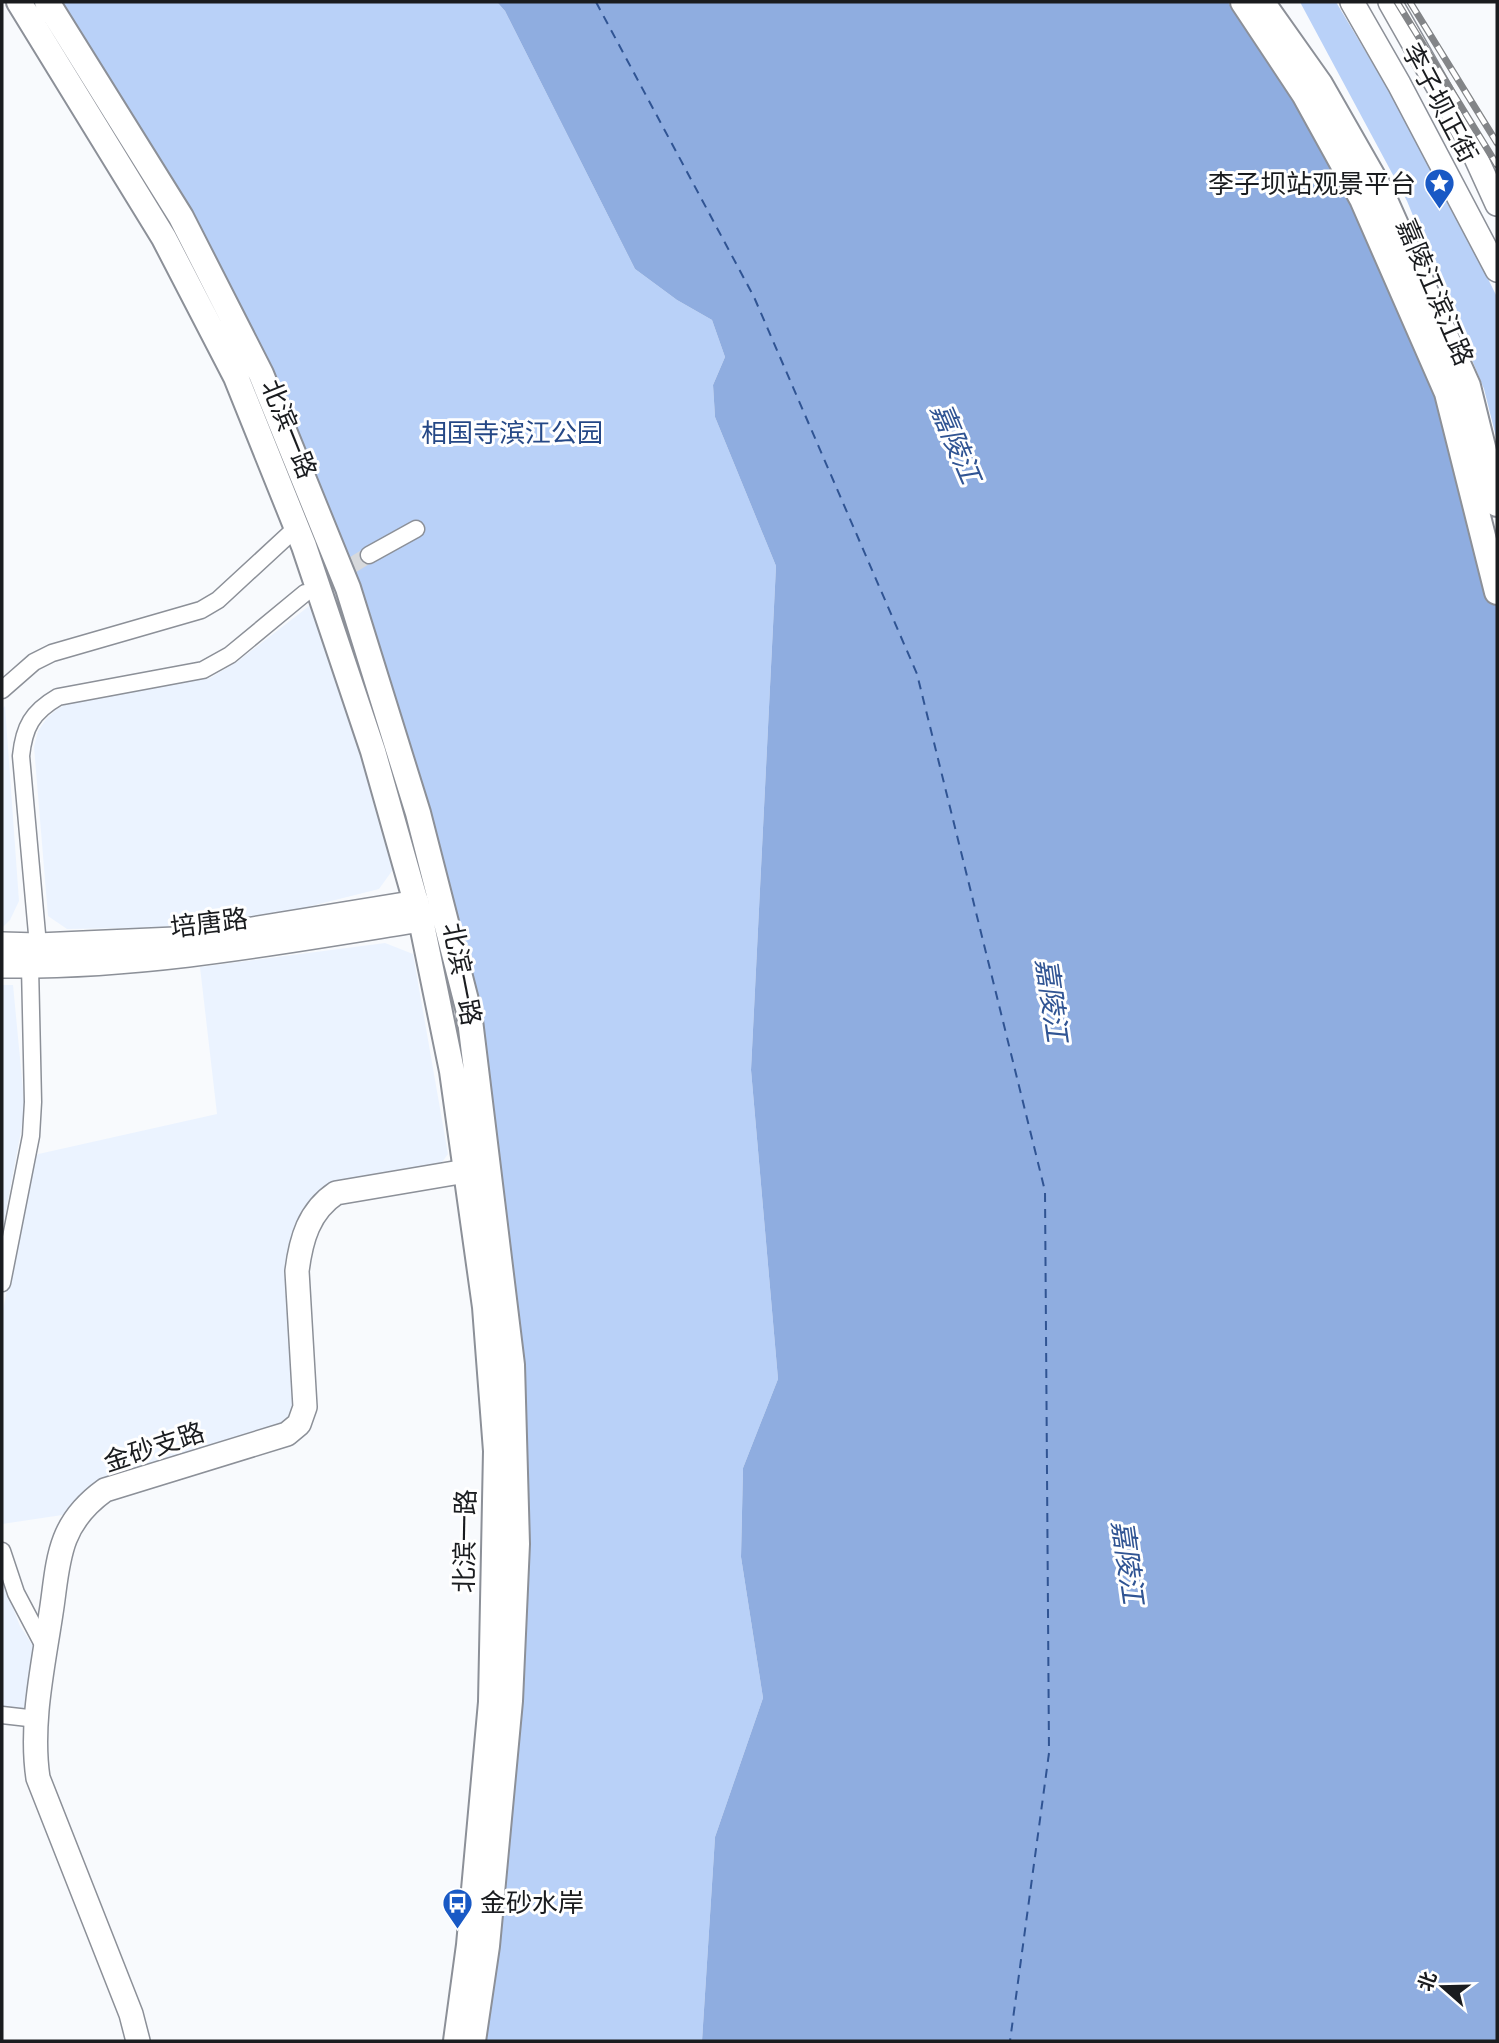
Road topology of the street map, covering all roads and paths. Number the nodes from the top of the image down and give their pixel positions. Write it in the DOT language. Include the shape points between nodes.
graph roads {
  1 [pos="19,2"];
  2 [pos="47,2"];
  3 [pos="1243,2"];
  4 [pos="1262,2"];
  5 [pos="1277,2"];
  6 [pos="1390,2"];
  7 [pos="1354,4"];
  8 [pos="1320,84"];
  9 [pos="1497,204"];
  10 [pos="1497,270"];
  11 [pos="1497,504"];
  12 [pos="296,528"];
  13 [pos="416,529"];
  14 [pos="369,555"];
  15 [pos="1497,592"];
  16 [pos="305,593"];
  17 [pos="2,690"];
  18 [pos="419,911"];
  19 [pos="2,944"];
  20 [pos="34,955"];
  21 [pos="2,966"];
  22 [pos="466,1171"];
  23 [pos="2,1283"];
  24 [pos="2,1551"];
  25 [pos="46,1650"];
  26 [pos="2,1715"];
  27 [pos="37,1719"];
  28 [pos="138,2041"];
  29 [pos="456,2041"];
  30 [pos="473,2041"];
  1 -- 12 [label="main road, 北滨一路" via="164,238 236,377"];
  2 -- 30 [label="main road, 北滨一路" via="181,217 261,374 348,587 418,813 469,1012 512,1365 517,1544 510,1701 487,1946"];
  3 -- 15 [label="main road, 嘉陵江滨江路" via="1304,94 1362,199 1447,393"];
  4 -- 8 [label="main road, 嘉陵江滨江路"];
  5 -- 8 [label="street"];
  6 -- 9 [label="street, 李子坝正街" via="1466,136"];
  7 -- 10 [label="street, 李子坝正街"];
  8 -- 11 [label="main road, 嘉陵江滨江路" via="1380,189 1468,386"];
  12 -- 17 [label="street" via="218,600 201,610 52,653"];
  12 -- 18 [label="main road, 北滨一路" via="373,751"];
  13 -- 14 [label="street"];
  16 -- 20 [label="street" via="230,655 203,670 58,697 31,720 21,756"];
  18 -- 20 [label="street, 培唐路"];
  18 -- 22 [label="main road, 北滨一路" via="452,1071"];
  19 -- 20 [label="street, 培唐路"];
  20 -- 21 [label="street, 培唐路"];
  20 -- 23 [label="street" via="31,1136"];
  22 -- 25 [label="street, 金砂支路" via="336,1193 323,1202 299,1250 305,1407 299,1424 287,1434 105,1490 91,1500 65,1539"];
  22 -- 29 [label="main road, 北滨一路" via="485,1307 495,1438 495,1555 491,1702"];
  24 -- 25 [label="street" via="16,1593"];
  25 -- 27 [label="street, 金砂支路"];
  26 -- 27 [label="street"];
  27 -- 28 [label="street, 金砂支路" via="34,1756 38,1779"];
}
